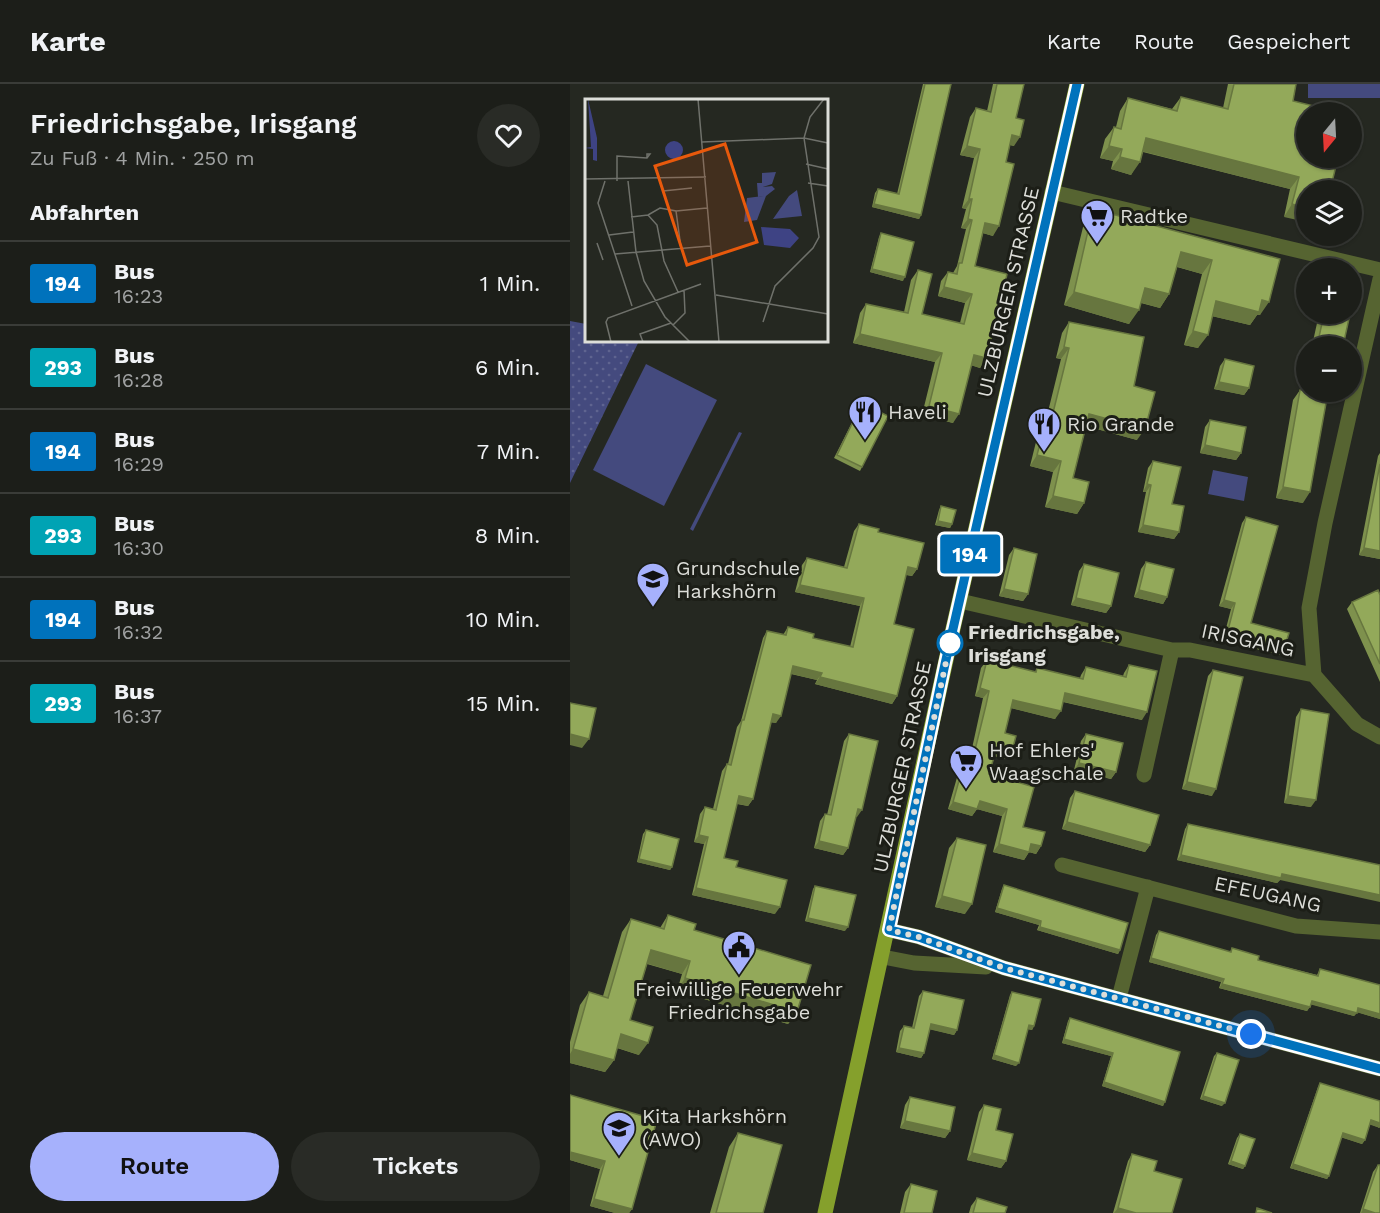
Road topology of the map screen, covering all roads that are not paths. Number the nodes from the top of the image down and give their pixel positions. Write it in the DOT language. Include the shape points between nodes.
graph roads {
  1 [pos="1077,84"];
  2 [pos="1052,192"];
  3 [pos="1380,270"];
  4 [pos="1380,279"];
  5 [pos="960,601"];
  6 [pos="1172,650"];
  7 [pos="1314,675"];
  8 [pos="1380,737"];
  9 [pos="1144,775"];
  10 [pos="1062,865"];
  11 [pos="1148,887"];
  12 [pos="889,930"];
  13 [pos="1380,932"];
  14 [pos="883,957"];
  15 [pos="1004,968"];
  16 [pos="1119,998"];
  17 [pos="1380,1069"];
  18 [pos="825,1213"];
  1 -- 2 [label="main road, ULZBURGER STRASSE"];
  2 -- 3 [label="street"];
  2 -- 5 [label="main road, ULZBURGER STRASSE"];
  4 -- 7 [label="street" via="1325,523 1310,608"];
  5 -- 6 [label="street, IRISGANG"];
  5 -- 12 [label="main road, ULZBURGER STRASSE"];
  6 -- 7 [label="street, IRISGANG" via="1190,650"];
  6 -- 9 [label="street, IRISGANG"];
  7 -- 8 [label="street" via="1357,724"];
  10 -- 11 [label="street, EFEUGANG"];
  11 -- 13 [label="street, EFEUGANG" via="1296,926"];
  11 -- 16 [label="street"];
  12 -- 14 [label="main road, ULZBURGER STRASSE"];
  12 -- 15 [label="street"];
  14 -- 15 [label="street" via="914,963"];
  14 -- 18 [label="main road, ULZBURGER STRASSE"];
  15 -- 16 [label="street"];
  16 -- 17 [label="street"];
}
